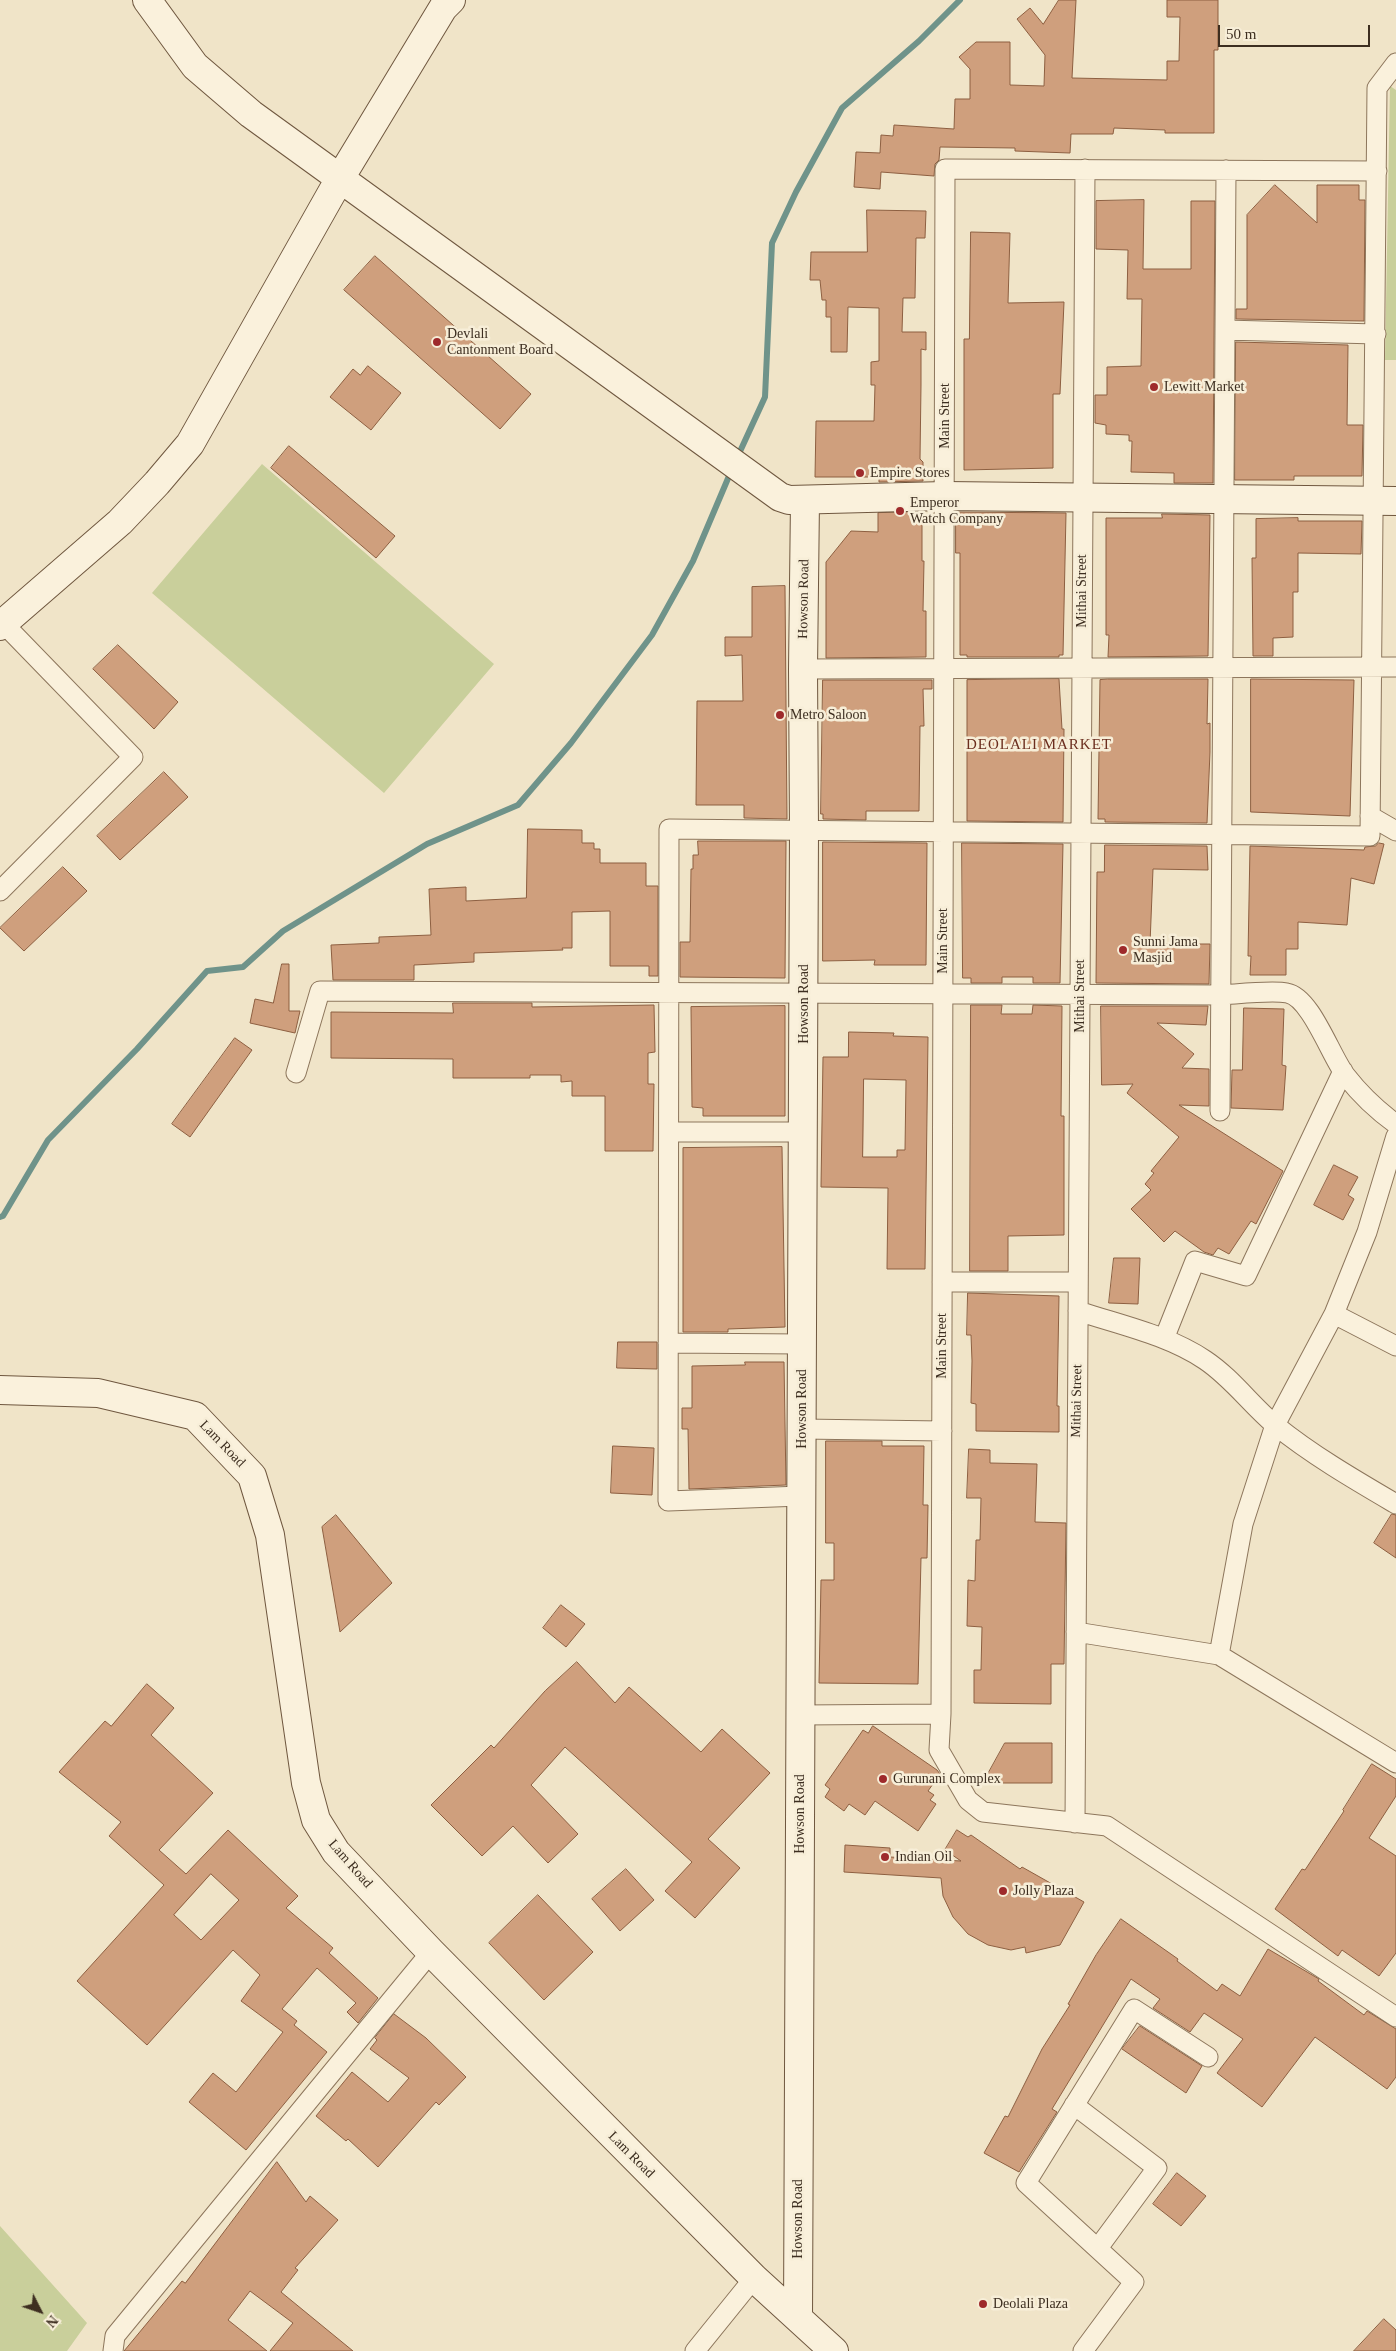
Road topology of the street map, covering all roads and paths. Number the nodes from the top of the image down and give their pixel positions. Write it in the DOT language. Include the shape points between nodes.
graph roads {
  1 [pos="147,0"];
  2 [pos="451,0"];
  3 [pos="1396,63"];
  4 [pos="1085,169"];
  5 [pos="1226,170"];
  6 [pos="1377,171"];
  7 [pos="339,180"];
  8 [pos="1225,330"];
  9 [pos="1376,334"];
  10 [pos="945,496"];
  11 [pos="793,498"];
  12 [pos="1083,498"];
  13 [pos="1225,499"];
  14 [pos="1385,501"];
  15 [pos="2,624"];
  16 [pos="1371,667"];
  17 [pos="1396,667"];
  18 [pos="944,668"];
  19 [pos="1082,668"];
  20 [pos="1223,668"];
  21 [pos="803,669"];
  22 [pos="1370,816"];
  23 [pos="804,830"];
  24 [pos="1396,830"];
  25 [pos="944,832"];
  26 [pos="1081,833"];
  27 [pos="1222,834"];
  28 [pos="0,891"];
  29 [pos="669,992"];
  30 [pos="804,992"];
  31 [pos="1080,992"];
  32 [pos="943,993"];
  33 [pos="1221,995"];
  34 [pos="1343,1071"];
  35 [pos="296,1073"];
  36 [pos="1220,1111"];
  37 [pos="1396,1124"];
  38 [pos="669,1132"];
  39 [pos="803,1132"];
  40 [pos="1396,1136"];
  41 [pos="942,1282"];
  42 [pos="1078,1282"];
  43 [pos="1078,1311"];
  44 [pos="1334,1314"];
  45 [pos="1164,1340"];
  46 [pos="668,1343"];
  47 [pos="802,1344"];
  48 [pos="1396,1346"];
  49 [pos="0,1390"];
  50 [pos="1275,1425"];
  51 [pos="802,1429"];
  52 [pos="942,1432"];
  53 [pos="801,1496"];
  54 [pos="1396,1504"];
  55 [pos="1076,1632"];
  56 [pos="1219,1655"];
  57 [pos="941,1714"];
  58 [pos="800,1715"];
  59 [pos="1396,1763"];
  60 [pos="1075,1823"];
  61 [pos="431,1952"];
  62 [pos="1396,2017"];
  63 [pos="1208,2057"];
  64 [pos="1074,2106"];
  65 [pos="1098,2248"];
  66 [pos="754,2278"];
  67 [pos="798,2318"];
  68 [pos="113,2351"];
  69 [pos="695,2351"];
  70 [pos="834,2351"];
  71 [pos="1082,2351"];
  1 -- 7 [label="street" via="195,66 251,114"];
  2 -- 7 [label="street" via="443,8"];
  3 -- 6 [label="street" via="1377,88"];
  4 -- 5 [label="street"];
  4 -- 10 [label="street, Main Street" via="945,168"];
  4 -- 12 [label="street, Mithai Street"];
  5 -- 6 [label="street"];
  5 -- 8 [label="street"];
  6 -- 9 [label="street"];
  7 -- 11 [label="street" via="667,415"];
  7 -- 15 [label="street" via="190,444 158,484 120,522"];
  8 -- 9 [label="street"];
  8 -- 13 [label="street"];
  9 -- 14 [label="street"];
  10 -- 11 [label="street"];
  10 -- 12 [label="street"];
  10 -- 18 [label="street, Main Street"];
  11 -- 21 [label="street, Howson Road"];
  12 -- 13 [label="street"];
  12 -- 19 [label="street, Mithai Street"];
  13 -- 14 [label="street"];
  13 -- 20 [label="street"];
  14 -- 16 [label="street"];
  15 -- 28 [label="street" via="134,757"];
  16 -- 17 [label="street"];
  16 -- 20 [label="street"];
  16 -- 22 [label="street"];
  18 -- 19 [label="street"];
  18 -- 21 [label="street"];
  18 -- 25 [label="street, Main Street"];
  19 -- 20 [label="street"];
  19 -- 26 [label="street, Mithai Street"];
  20 -- 27 [label="street"];
  21 -- 23 [label="street, Howson Road"];
  22 -- 24 [label="street"];
  22 -- 27 [label="street" via="1370,836"];
  23 -- 25 [label="street"];
  23 -- 29 [label="street" via="669,829"];
  23 -- 30 [label="street, Howson Road"];
  25 -- 26 [label="street"];
  25 -- 32 [label="street, Main Street"];
  26 -- 27 [label="street"];
  26 -- 31 [label="street, Mithai Street"];
  27 -- 33 [label="street"];
  29 -- 30 [label="street"];
  29 -- 35 [label="street" via="320,991"];
  29 -- 38 [label="street"];
  30 -- 32 [label="street"];
  30 -- 39 [label="street, Howson Road"];
  31 -- 32 [label="street"];
  31 -- 33 [label="street"];
  31 -- 42 [label="street, Mithai Street"];
  32 -- 41 [label="street, Main Street"];
  33 -- 34 [label="street" via="1287,993 1299,998"];
  33 -- 36 [label="street"];
  34 -- 37 [label="street" via="1382,1114"];
  34 -- 45 [label="street" via="1246,1276 1195,1261"];
  38 -- 39 [label="street"];
  38 -- 46 [label="street"];
  39 -- 47 [label="street, Howson Road"];
  40 -- 44 [label="street" via="1367,1232"];
  41 -- 42 [label="street"];
  41 -- 52 [label="street, Main Street"];
  42 -- 43 [label="street, Mithai Street"];
  43 -- 45 [label="street"];
  43 -- 55 [label="street, Mithai Street"];
  44 -- 48 [label="street"];
  44 -- 50 [label="street"];
  45 -- 50 [label="street" via="1205,1360"];
  46 -- 47 [label="street"];
  46 -- 53 [label="street" via="668,1501"];
  47 -- 51 [label="street, Howson Road"];
  49 -- 61 [label="street, Lam Road" via="98,1393 195,1416 252,1476 270,1535 306,1783 316,1820 336,1852"];
  50 -- 54 [label="street" via="1347,1476"];
  50 -- 56 [label="street" via="1243,1524"];
  51 -- 52 [label="street"];
  51 -- 53 [label="street, Howson Road"];
  52 -- 57 [label="street, Main Street"];
  53 -- 58 [label="street, Howson Road"];
  55 -- 56 [label="street"];
  55 -- 60 [label="street, Mithai Street"];
  56 -- 59 [label="street"];
  57 -- 58 [label="street"];
  57 -- 60 [label="street, Main Street" via="938,1750 968,1800 983,1812"];
  58 -- 67 [label="street, Howson Road"];
  60 -- 62 [label="street, Main Street" via="1107,1826"];
  61 -- 66 [label="street, Lam Road"];
  61 -- 68 [label="street" via="115,2336"];
  63 -- 64 [label="street" via="1134,2009"];
  64 -- 65 [label="street" via="1026,2182"];
  64 -- 65 [label="street" via="1157,2168"];
  65 -- 71 [label="street" via="1134,2282"];
  66 -- 67 [label="street, Lam Road"];
  66 -- 69 [label="street"];
  67 -- 70 [label="street, Lam Road"];
}
